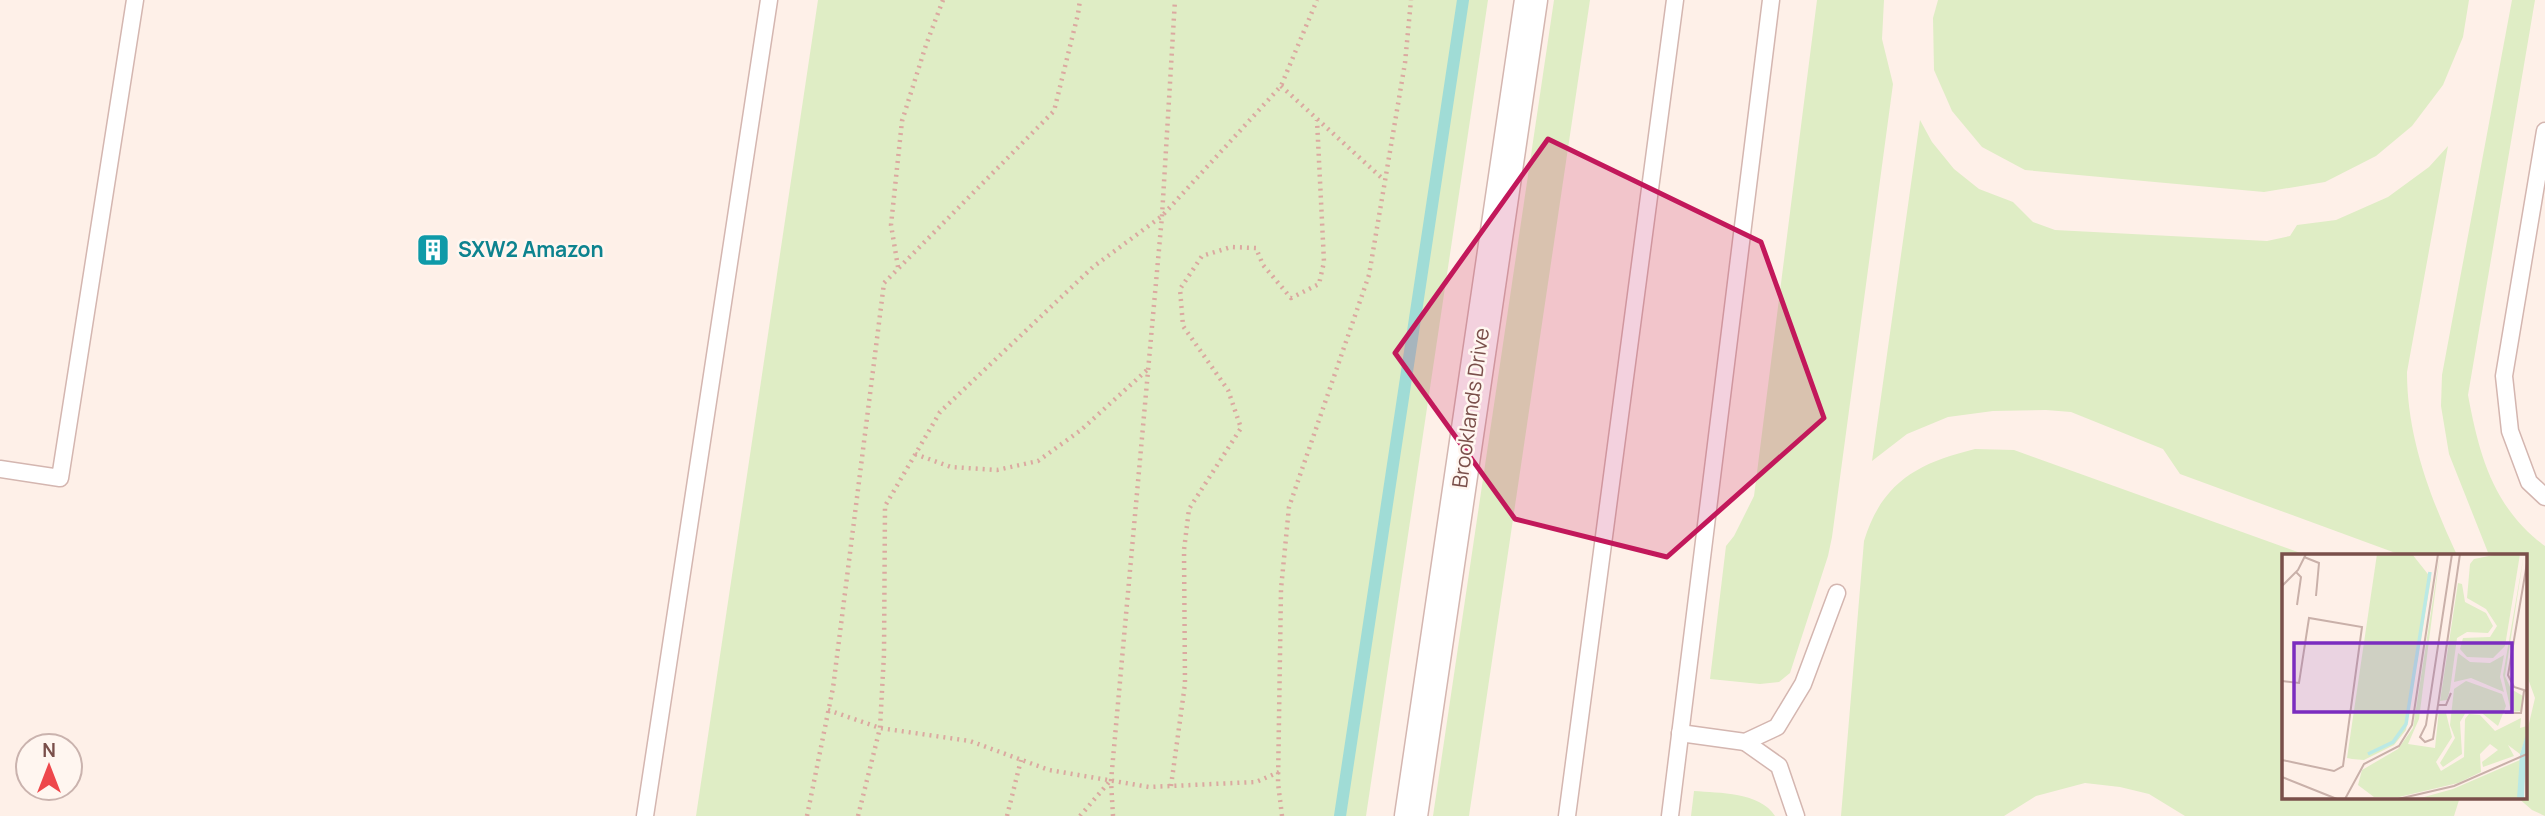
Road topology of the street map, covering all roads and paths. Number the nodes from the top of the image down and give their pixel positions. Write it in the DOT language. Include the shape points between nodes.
graph roads {
  1 [pos="135,0"];
  2 [pos="769,0"];
  3 [pos="943,0"];
  4 [pos="1080,0"];
  5 [pos="1175,0"];
  6 [pos="1317,0"];
  7 [pos="1412,0"];
  8 [pos="1531,0"];
  9 [pos="1675,0"];
  10 [pos="1771,0"];
  11 [pos="1281,86"];
  12 [pos="1317,120"];
  13 [pos="2545,131"];
  14 [pos="1385,180"];
  15 [pos="1162,216"];
  16 [pos="898,269"];
  17 [pos="1147,370"];
  18 [pos="915,454"];
  19 [pos="0,469"];
  20 [pos="2545,497"];
  21 [pos="1837,593"];
  22 [pos="828,710"];
  23 [pos="880,728"];
  24 [pos="1680,733"];
  25 [pos="1745,742"];
  26 [pos="1021,760"];
  27 [pos="1279,772"];
  28 [pos="1111,780"];
  29 [pos="1171,786"];
  30 [pos="645,816"];
  31 [pos="807,816"];
  32 [pos="858,816"];
  33 [pos="1007,816"];
  34 [pos="1080,816"];
  35 [pos="1113,816"];
  36 [pos="1282,816"];
  37 [pos="1411,816"];
  38 [pos="1567,816"];
  39 [pos="1670,816"];
  40 [pos="1796,816"];
  1 -- 19 [label="lane" via="60,478"];
  2 -- 30 [label="lane"];
  3 -- 16 [label="path" via="902,121 891,225"];
  4 -- 16 [label="path" via="1054,111"];
  5 -- 15 [label="path"];
  6 -- 11 [label="path"];
  7 -- 14 [label="path"];
  8 -- 37 [label="street, Brooklands Drive"];
  9 -- 38 [label="lane"];
  10 -- 24 [label="lane"];
  11 -- 12 [label="path"];
  11 -- 15 [label="path"];
  12 -- 14 [label="path"];
  12 -- 29 [label="path" via="1324,261 1319,284 1291,298 1263,265 1256,247 1231,247 1202,256 1180,289 1183,327 1228,390 1241,428 1189,509 1184,550 1185,684"];
  13 -- 20 [label="lane" via="2504,376 2510,431 2529,482"];
  14 -- 27 [label="path" via="1369,275 1289,507 1281,589"];
  15 -- 17 [label="path"];
  15 -- 18 [label="path" via="1094,267 940,412"];
  16 -- 22 [label="path" via="884,283"];
  17 -- 18 [label="path" via="1081,430 1038,461 997,470 951,467"];
  17 -- 28 [label="path"];
  18 -- 23 [label="path" via="885,506"];
  21 -- 25 [label="lane" via="1802,684 1777,727"];
  22 -- 23 [label="path"];
  22 -- 31 [label="path"];
  23 -- 26 [label="path" via="970,741"];
  23 -- 32 [label="path"];
  24 -- 25 [label="lane"];
  24 -- 39 [label="lane"];
  25 -- 40 [label="lane" via="1779,766"];
  26 -- 28 [label="path" via="1049,770"];
  26 -- 33 [label="path"];
  27 -- 29 [label="path" via="1256,782"];
  27 -- 36 [label="path"];
  28 -- 29 [label="path"];
  28 -- 34 [label="path"];
  28 -- 35 [label="path"];
}
